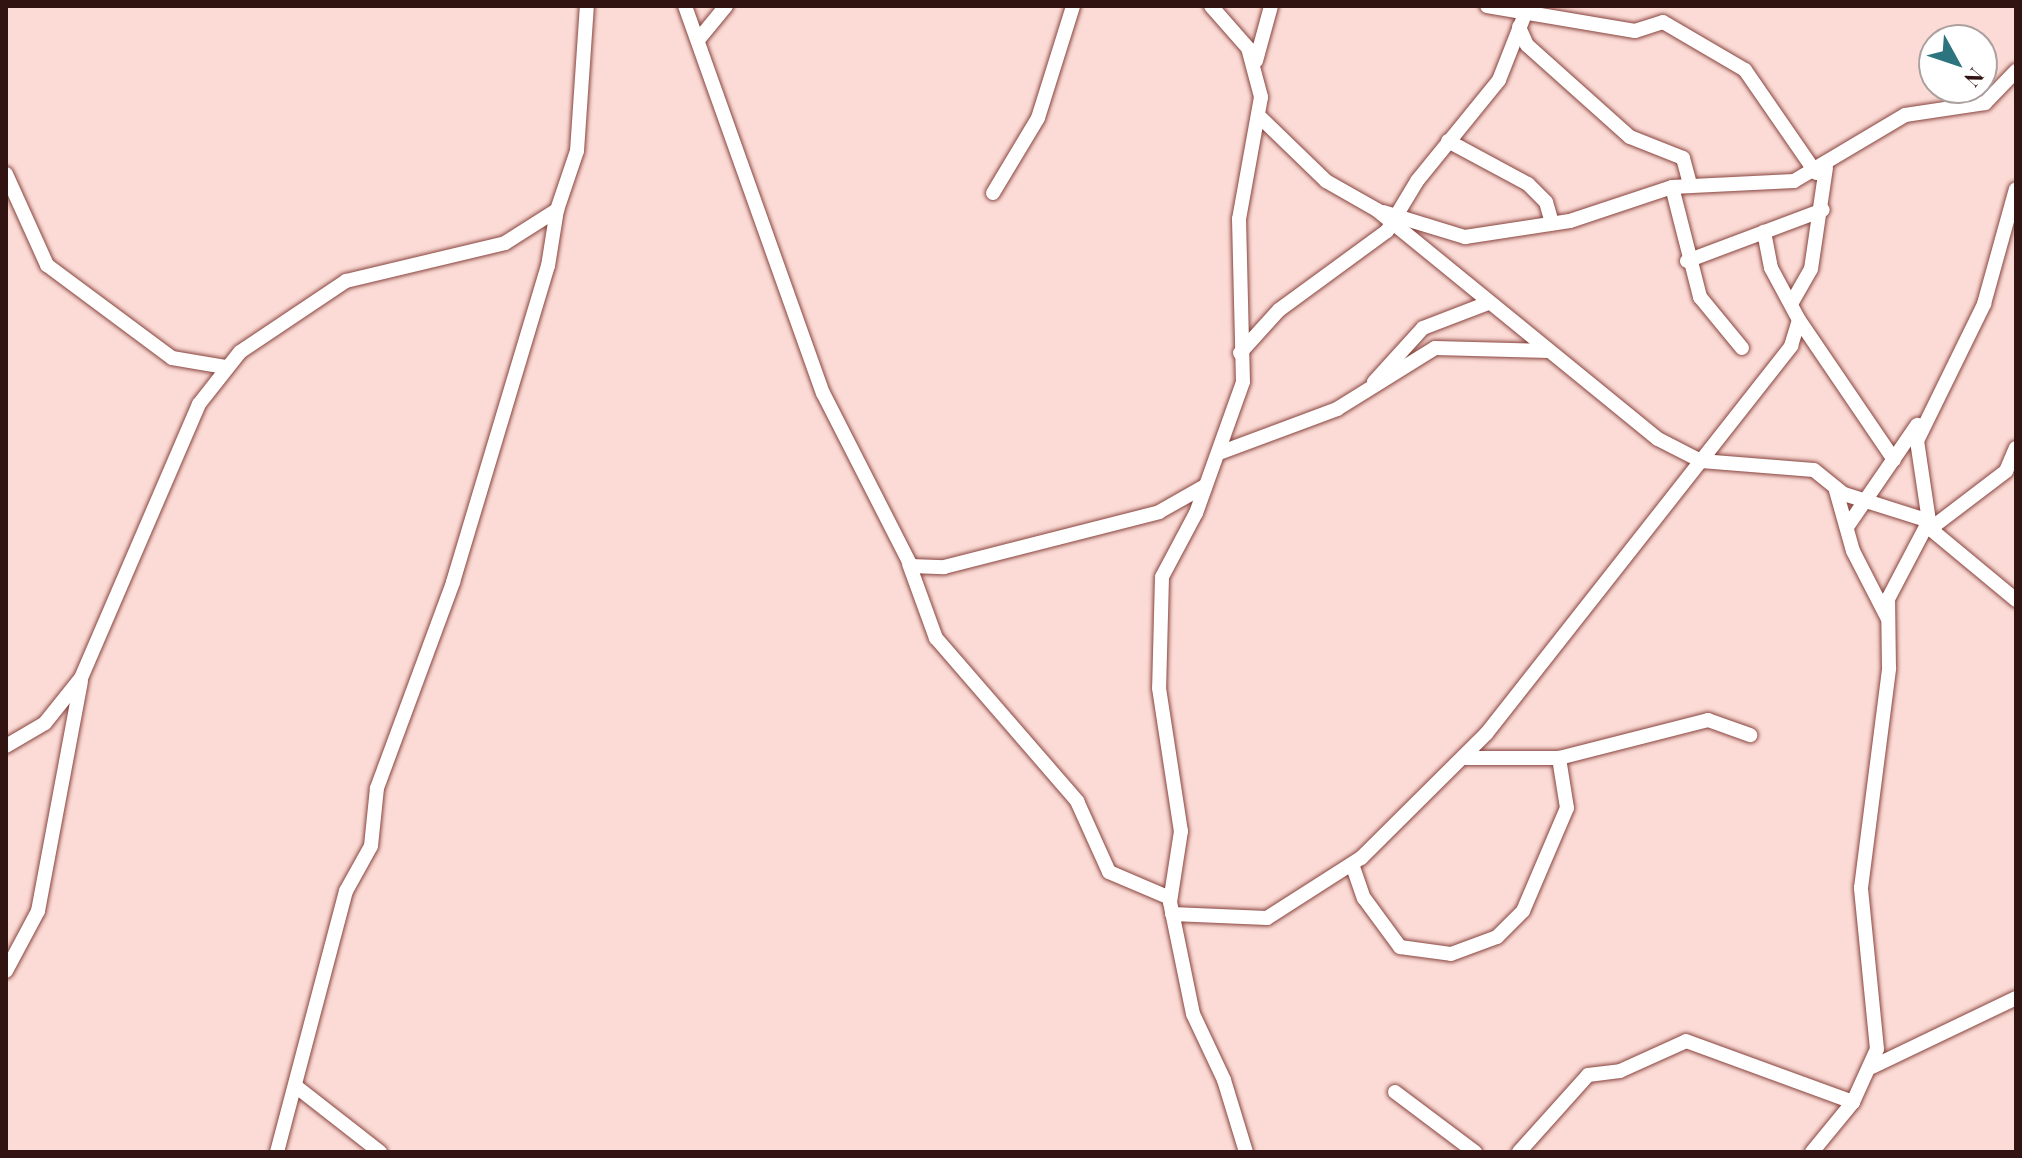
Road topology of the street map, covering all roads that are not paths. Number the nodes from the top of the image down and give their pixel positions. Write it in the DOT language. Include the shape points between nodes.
graph roads {
  1 [pos="587,6"];
  2 [pos="685,6"];
  3 [pos="726,6"];
  4 [pos="1073,6"];
  5 [pos="1211,6"];
  6 [pos="1271,6"];
  7 [pos="1487,6"];
  8 [pos="1543,10"];
  9 [pos="1522,20"];
  10 [pos="698,40"];
  11 [pos="2016,71"];
  12 [pos="1256,73"];
  13 [pos="1261,118"];
  14 [pos="1448,141"];
  15 [pos="1821,170"];
  16 [pos="6,174"];
  17 [pos="1690,184"];
  18 [pos="1672,187"];
  19 [pos="2016,189"];
  20 [pos="993,193"];
  21 [pos="557,210"];
  22 [pos="1823,210"];
  23 [pos="1393,221"];
  24 [pos="1552,223"];
  25 [pos="1764,232"];
  26 [pos="1687,261"];
  27 [pos="1488,303"];
  28 [pos="1791,304"];
  29 [pos="1799,320"];
  30 [pos="1742,348"];
  31 [pos="1549,351"];
  32 [pos="1240,353"];
  33 [pos="225,367"];
  34 [pos="1370,386"];
  35 [pos="1931,404"];
  36 [pos="2016,448"];
  37 [pos="1219,453"];
  38 [pos="1894,460"];
  39 [pos="1701,461"];
  40 [pos="1205,486"];
  41 [pos="1835,487"];
  42 [pos="1865,498"];
  43 [pos="1929,525"];
  44 [pos="1847,527"];
  45 [pos="909,564"];
  46 [pos="2016,600"];
  47 [pos="1889,620"];
  48 [pos="81,678"];
  49 [pos="1750,735"];
  50 [pos="6,746"];
  51 [pos="1463,758"];
  52 [pos="1559,758"];
  53 [pos="1352,864"];
  54 [pos="1170,898"];
  55 [pos="1172,914"];
  56 [pos="6,971"];
  57 [pos="2016,998"];
  58 [pos="1872,1067"];
  59 [pos="298,1088"];
  60 [pos="1395,1092"];
  61 [pos="1853,1102"];
  62 [pos="277,1152"];
  63 [pos="380,1152"];
  64 [pos="1246,1152"];
  65 [pos="1475,1152"];
  66 [pos="1519,1152"];
  67 [pos="1812,1152"];
  1 -- 21 [label="street" via="577,151"];
  2 -- 10 [label="street"];
  3 -- 10 [label="street"];
  4 -- 20 [label="street" via="1038,118"];
  5 -- 12 [label="street" via="1237,30"];
  6 -- 12 [label="street" via="1257,36"];
  7 -- 9 [label="street"];
  8 -- 9 [label="street"];
  8 -- 15 [label="street" via="1635,31 1660,21 1727,55 1753,80"];
  9 -- 14 [label="street" via="1499,80"];
  9 -- 17 [label="street" via="1527,45 1630,137 1683,158"];
  10 -- 45 [label="street" via="823,393"];
  11 -- 15 [label="street" via="1985,103 1905,115"];
  12 -- 13 [label="street"];
  13 -- 23 [label="street" via="1326,181"];
  13 -- 32 [label="street" via="1240,200"];
  14 -- 23 [label="street"];
  14 -- 24 [label="street" via="1528,184 1546,202"];
  15 -- 17 [label="street" via="1754,185"];
  15 -- 22 [label="street"];
  16 -- 33 [label="street" via="47,265 172,358"];
  17 -- 18 [label="street"];
  18 -- 24 [label="street"];
  18 -- 26 [label="street"];
  19 -- 35 [label="street" via="1984,304"];
  21 -- 33 [label="street" via="505,243 346,281 284,317"];
  21 -- 59 [label="street" via="548,266 453,582 377,788 371,846 346,891 342,926 306,1029"];
  22 -- 25 [label="street"];
  22 -- 28 [label="street" via="1807,281"];
  23 -- 24 [label="street" via="1465,237"];
  23 -- 27 [label="street"];
  23 -- 32 [label="street" via="1279,310"];
  25 -- 26 [label="street"];
  25 -- 28 [label="street"];
  26 -- 30 [label="street" via="1706,307"];
  27 -- 31 [label="street"];
  27 -- 34 [label="street" via="1423,328"];
  28 -- 29 [label="street"];
  29 -- 38 [label="street"];
  29 -- 39 [label="street" via="1791,346"];
  31 -- 34 [label="street" via="1442,346"];
  31 -- 39 [label="street" via="1619,412"];
  32 -- 37 [label="street" via="1242,388"];
  33 -- 48 [label="street" via="199,404"];
  34 -- 37 [label="street" via="1322,416"];
  35 -- 38 [label="street"];
  35 -- 43 [label="street" via="1915,451"];
  36 -- 43 [label="street" via="2006,471"];
  37 -- 40 [label="street"];
  38 -- 42 [label="street"];
  39 -- 41 [label="street" via="1811,469"];
  39 -- 51 [label="street"];
  40 -- 45 [label="street" via="1159,512 944,567"];
  40 -- 54 [label="street" via="1158,598 1159,688 1181,831"];
  41 -- 42 [label="street"];
  41 -- 44 [label="street"];
  42 -- 43 [label="street"];
  42 -- 44 [label="street"];
  43 -- 46 [label="street"];
  43 -- 47 [label="street" via="1891,587"];
  44 -- 47 [label="street"];
  45 -- 54 [label="street" via="936,638 1071,794 1109,872"];
  47 -- 58 [label="street" via="1861,888 1863,962 1878,1031"];
  48 -- 50 [label="street" via="45,723"];
  48 -- 56 [label="street" via="38,911"];
  49 -- 52 [label="street" via="1708,720"];
  51 -- 52 [label="street"];
  51 -- 53 [label="street"];
  52 -- 53 [label="street" via="1567,808 1523,911 1497,937 1451,954 1400,947 1364,898"];
  53 -- 55 [label="street" via="1267,918"];
  54 -- 55 [label="street"];
  55 -- 64 [label="street" via="1193,1014 1224,1080"];
  57 -- 58 [label="street"];
  58 -- 61 [label="street"];
  59 -- 62 [label="street"];
  59 -- 63 [label="street"];
  60 -- 65 [label="street"];
  61 -- 66 [label="street" via="1686,1041 1620,1071 1588,1075"];
  61 -- 67 [label="street"];
}
